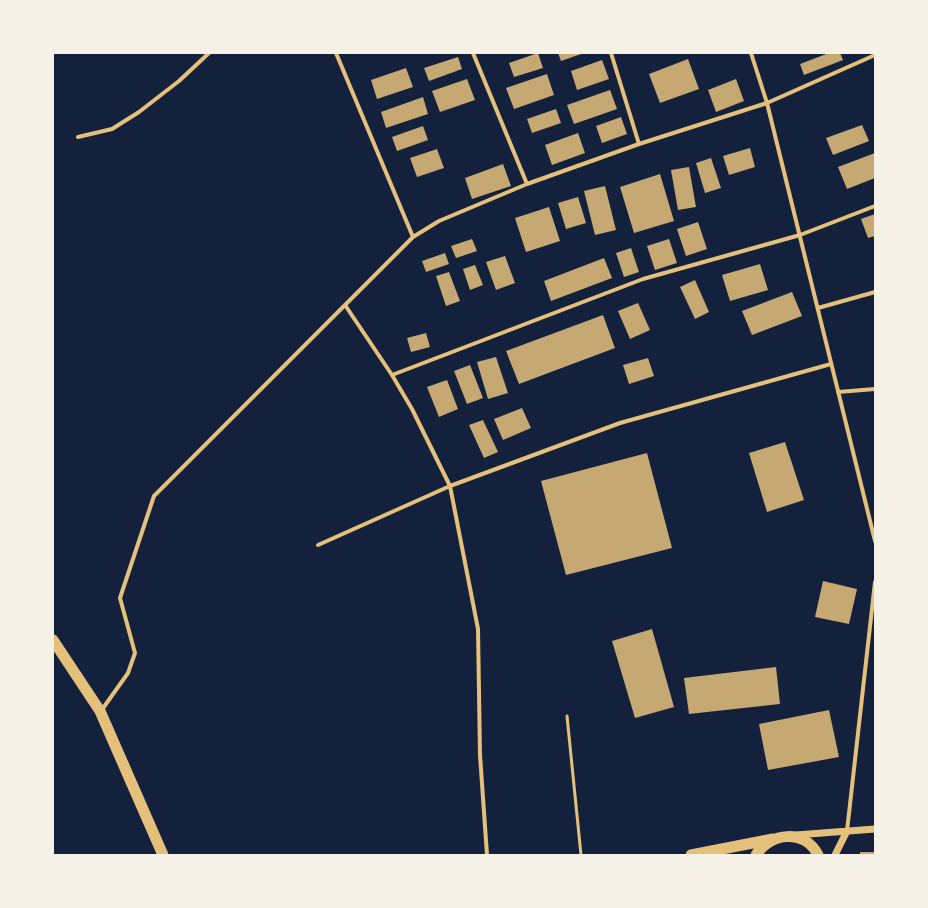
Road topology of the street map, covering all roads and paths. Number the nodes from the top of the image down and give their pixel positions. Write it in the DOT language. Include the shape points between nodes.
graph roads {
  1 [pos="209,53"];
  2 [pos="336,53"];
  3 [pos="473,53"];
  4 [pos="611,53"];
  5 [pos="752,53"];
  6 [pos="875,55"];
  7 [pos="767,103"];
  8 [pos="78,137"];
  9 [pos="639,144"];
  10 [pos="528,184"];
  11 [pos="875,206"];
  12 [pos="800,235"];
  13 [pos="413,237"];
  14 [pos="875,292"];
  15 [pos="345,305"];
  16 [pos="818,308"];
  17 [pos="832,364"];
  18 [pos="392,375"];
  19 [pos="875,389"];
  20 [pos="838,392"];
  21 [pos="450,486"];
  22 [pos="875,541"];
  23 [pos="318,545"];
  24 [pos="875,582"];
  25 [pos="53,640"];
  26 [pos="100,711"];
  27 [pos="567,716"];
  28 [pos="875,829"];
  29 [pos="847,831"];
  30 [pos="784,836"];
  31 [pos="773,839"];
  32 [pos="163,855"];
  33 [pos="487,855"];
  34 [pos="581,855"];
  35 [pos="691,855"];
  36 [pos="756,855"];
  37 [pos="818,855"];
  38 [pos="835,855"];
  1 -- 8 [label="street" via="179,81 112,130"];
  2 -- 13 [label="street"];
  3 -- 10 [label="street"];
  4 -- 9 [label="street"];
  5 -- 7 [label="street"];
  6 -- 7 [label="street"];
  7 -- 9 [label="street"];
  7 -- 12 [label="street"];
  9 -- 10 [label="street"];
  10 -- 13 [label="street" via="439,221"];
  11 -- 12 [label="street"];
  12 -- 16 [label="street"];
  12 -- 18 [label="street" via="643,278"];
  13 -- 15 [label="street"];
  14 -- 16 [label="street"];
  15 -- 18 [label="street"];
  15 -- 26 [label="street" via="154,496 120,598 135,653 128,672"];
  16 -- 17 [label="street"];
  17 -- 20 [label="street"];
  17 -- 21 [label="street" via="620,423"];
  18 -- 21 [label="street"];
  19 -- 20 [label="street"];
  20 -- 22 [label="street"];
  21 -- 23 [label="street"];
  21 -- 33 [label="street" via="478,629 480,755"];
  24 -- 29 [label="street"];
  25 -- 26 [label="highway"];
  26 -- 32 [label="highway"];
  27 -- 34 [label="lane"];
  28 -- 29 [label="street"];
  29 -- 30 [label="street"];
  29 -- 38 [label="street"];
  30 -- 31 [label="highway"];
  30 -- 37 [label="highway" via="806,842"];
  31 -- 35 [label="highway"];
  31 -- 36 [label="highway" via="763,845"];
}
